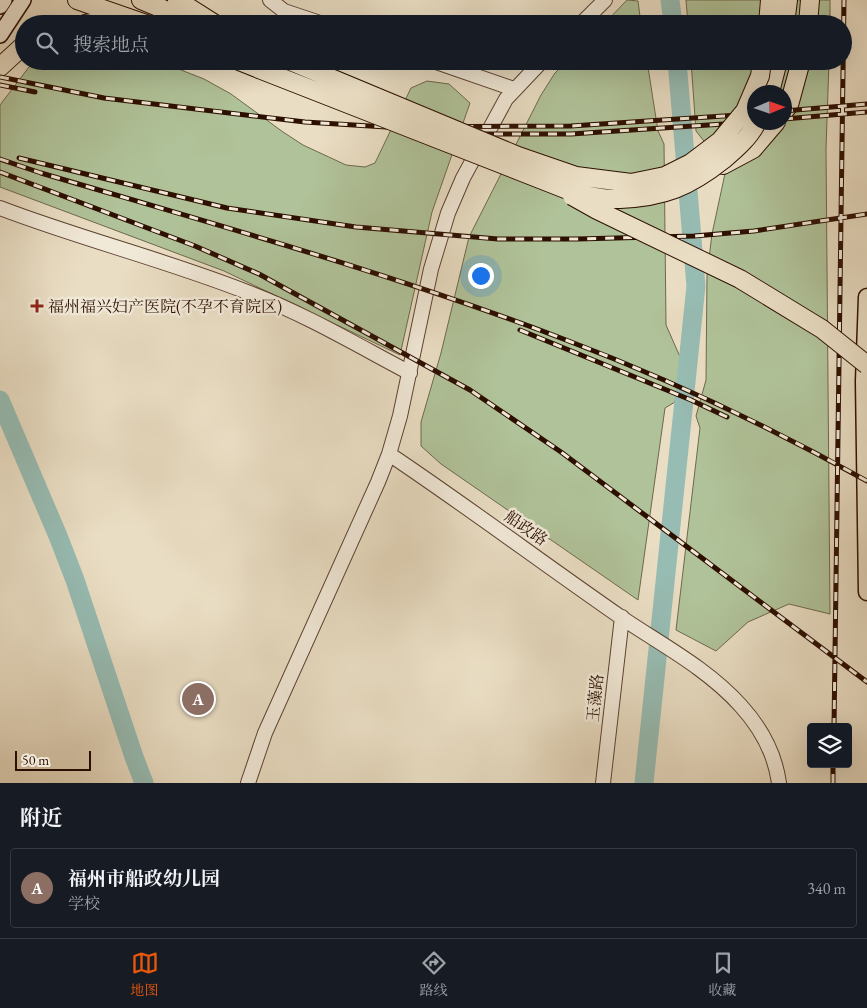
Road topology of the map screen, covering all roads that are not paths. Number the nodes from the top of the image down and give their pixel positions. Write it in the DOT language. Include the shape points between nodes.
graph roads {
  1 [pos="4,0"];
  2 [pos="23,0"];
  3 [pos="77,0"];
  4 [pos="141,0"];
  5 [pos="177,0"];
  6 [pos="270,0"];
  7 [pos="605,0"];
  8 [pos="770,0"];
  9 [pos="788,0"];
  10 [pos="810,0"];
  11 [pos="0,6"];
  12 [pos="121,15"];
  13 [pos="177,15"];
  14 [pos="201,15"];
  15 [pos="296,15"];
  16 [pos="590,15"];
  17 [pos="769,15"];
  18 [pos="786,15"];
  19 [pos="809,15"];
  20 [pos="0,35"];
  21 [pos="15,53"];
  22 [pos="0,67"];
  23 [pos="262,70"];
  24 [pos="312,70"];
  25 [pos="459,70"];
  26 [pos="533,70"];
  27 [pos="761,70"];
  28 [pos="776,70"];
  29 [pos="799,70"];
  30 [pos="772,85"];
  31 [pos="514,89"];
  32 [pos="792,94"];
  33 [pos="752,130"];
  34 [pos="769,130"];
  35 [pos="702,176"];
  36 [pos="548,183"];
  37 [pos="0,208"];
  38 [pos="867,297"];
  39 [pos="867,365"];
  40 [pos="410,373"];
  41 [pos="389,454"];
  42 [pos="867,592"];
  43 [pos="622,617"];
  44 [pos="248,783"];
  45 [pos="603,783"];
  46 [pos="779,783"];
  1 -- 11 [label="main road"];
  2 -- 20 [label="main road"];
  3 -- 12 [label="highway"];
  4 -- 13 [label="highway"];
  5 -- 14 [label="highway"];
  6 -- 15 [label="street"];
  7 -- 16 [label="street"];
  8 -- 17 [label="highway"];
  9 -- 18 [label="highway"];
  10 -- 19 [label="highway"];
  21 -- 22 [label="highway"];
  23 -- 36 [label="highway, bridge"];
  24 -- 27 [label="highway, bridge" via="518,156 576,176 631,183 665,176 720,141 745,111"];
  25 -- 31 [label="street"];
  26 -- 31 [label="street"];
  28 -- 30 [label="highway"];
  29 -- 32 [label="highway"];
  31 -- 40 [label="street" via="463,178 442,229"];
  33 -- 35 [label="highway, bridge" via="736,149"];
  34 -- 35 [label="highway, bridge" via="753,149"];
  35 -- 36 [label="highway, bridge" via="668,193 619,199 578,194"];
  36 -- 39 [label="highway, bridge" via="740,279 822,329"];
  37 -- 40 [label="street" via="250,292"];
  38 -- 42 [label="main road" via="864,381"];
  40 -- 41 [label="street"];
  41 -- 43 [label="street, 船政路"];
  41 -- 44 [label="street" via="265,733"];
  43 -- 45 [label="street, 玉藻路"];
  43 -- 46 [label="street, 船政路" via="675,652 739,704 760,730 773,757"];
}
